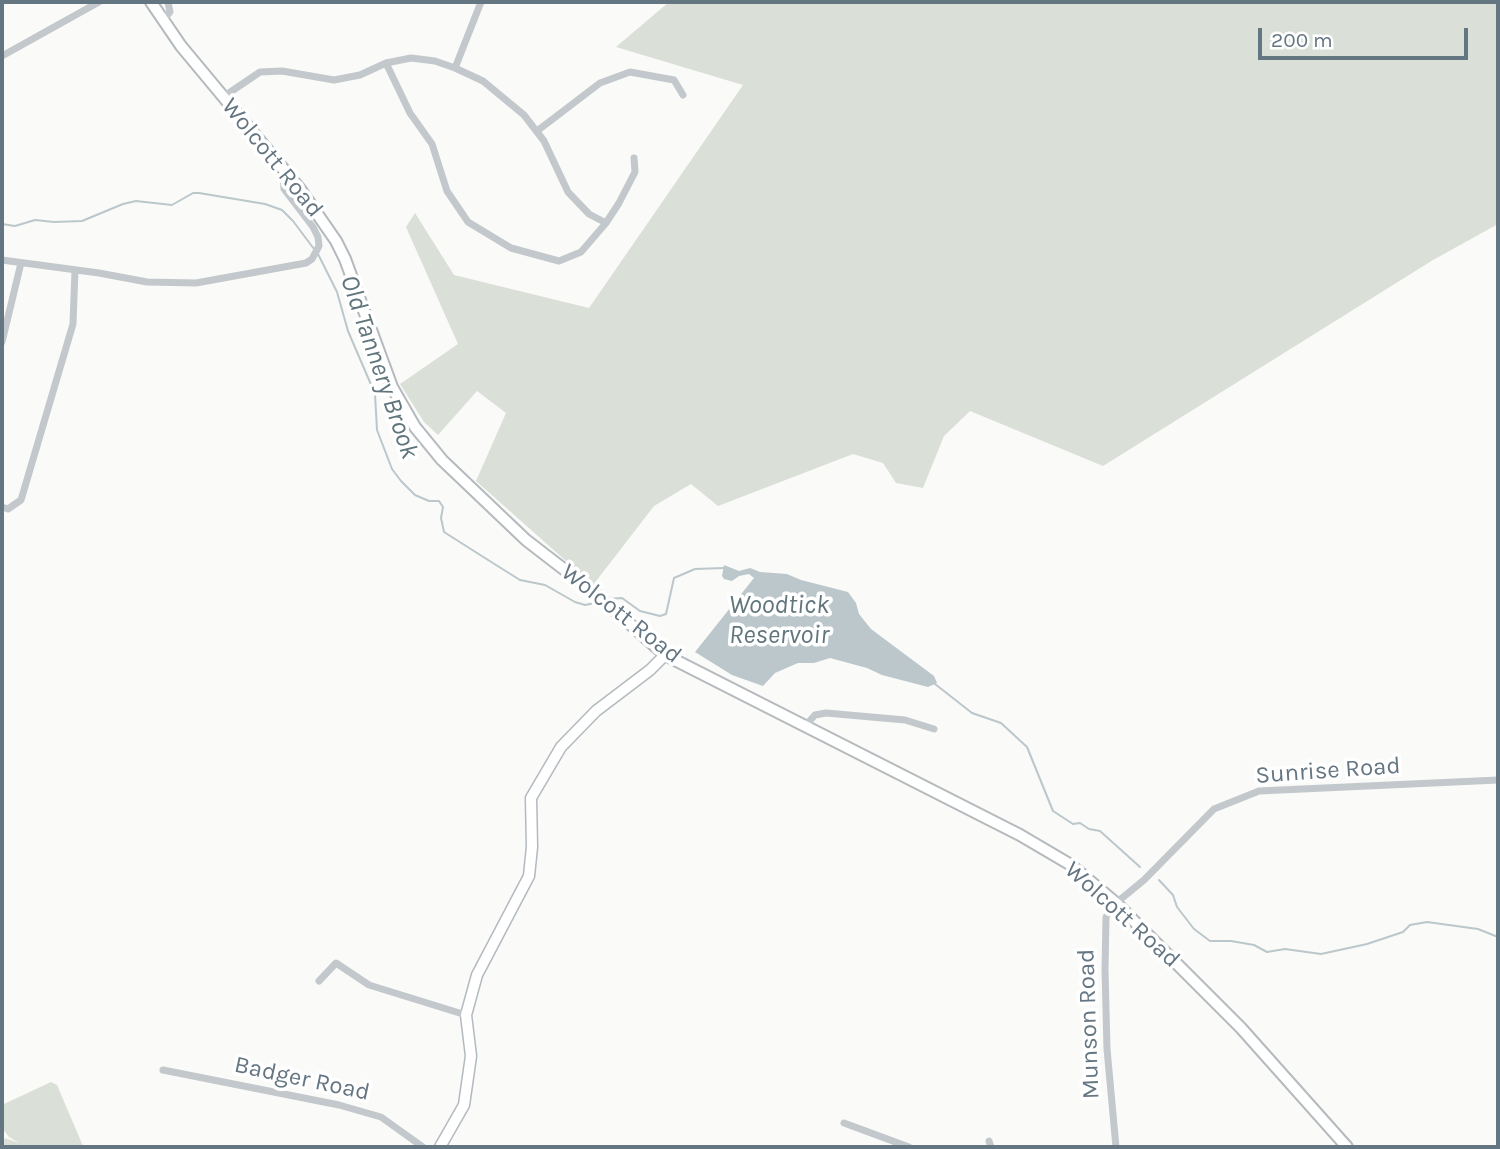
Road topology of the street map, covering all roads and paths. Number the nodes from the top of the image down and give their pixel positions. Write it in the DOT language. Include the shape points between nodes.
graph roads {
  1 [pos="99,2"];
  2 [pos="151,2"];
  3 [pos="168,2"];
  4 [pos="481,2"];
  5 [pos="163,20"];
  6 [pos="2,56"];
  7 [pos="386,63"];
  8 [pos="455,68"];
  9 [pos="683,95"];
  10 [pos="223,97"];
  11 [pos="537,131"];
  12 [pos="634,158"];
  13 [pos="282,169"];
  14 [pos="606,223"];
  15 [pos="2,260"];
  16 [pos="21,263"];
  17 [pos="75,270"];
  18 [pos="2,342"];
  19 [pos="2,508"];
  20 [pos="665,654"];
  21 [pos="805,726"];
  22 [pos="934,729"];
  23 [pos="1498,780"];
  24 [pos="1116,902"];
  25 [pos="318,981"];
  26 [pos="466,1015"];
  27 [pos="163,1070"];
  28 [pos="844,1123"];
  29 [pos="423,1147"];
  30 [pos="440,1147"];
  31 [pos="909,1147"];
  32 [pos="1116,1147"];
  33 [pos="1347,1147"];
  1 -- 6 [label="street"];
  2 -- 5 [label="main road, Wolcott Road"];
  3 -- 5 [label="street" via="170,12"];
  4 -- 8 [label="street"];
  5 -- 10 [label="main road, Wolcott Road"];
  7 -- 8 [label="street" via="411,58"];
  7 -- 10 [label="street" via="334,80 260,72"];
  7 -- 14 [label="street" via="410,113 432,144 447,191 468,222 511,248 559,261 581,253"];
  8 -- 11 [label="street" via="483,81"];
  9 -- 11 [label="street" via="674,80 630,72 600,83"];
  10 -- 13 [label="main road, Wolcott Road"];
  11 -- 14 [label="street" via="568,192 589,214"];
  12 -- 14 [label="street" via="635,172"];
  13 -- 17 [label="street" via="284,189 313,227 319,246 309,261 196,283 147,282"];
  13 -- 20 [label="main road, Wolcott Road" via="345,258 392,387 415,427 442,460 526,540"];
  15 -- 16 [label="street"];
  16 -- 17 [label="street"];
  16 -- 18 [label="street"];
  17 -- 19 [label="street" via="73,324 21,500"];
  20 -- 21 [label="main road, Wolcott Road"];
  20 -- 26 [label="street" via="596,711 561,747 531,798 528,876 477,975"];
  21 -- 22 [label="street" via="815,715 826,713 905,720"];
  21 -- 24 [label="main road, Wolcott Road" via="1020,835 1072,865"];
  23 -- 24 [label="street, Sunrise Road" via="1259,791 1214,809"];
  24 -- 32 [label="street, Munson Road" via="1106,917 1105,974"];
  24 -- 33 [label="main road, Wolcott Road" via="1241,1028"];
  25 -- 26 [label="street" via="336,962 369,985"];
  26 -- 30 [label="street" via="471,1056 464,1105"];
  27 -- 29 [label="street, Badger Road" via="381,1117"];
  28 -- 31 [label="street"];
}
